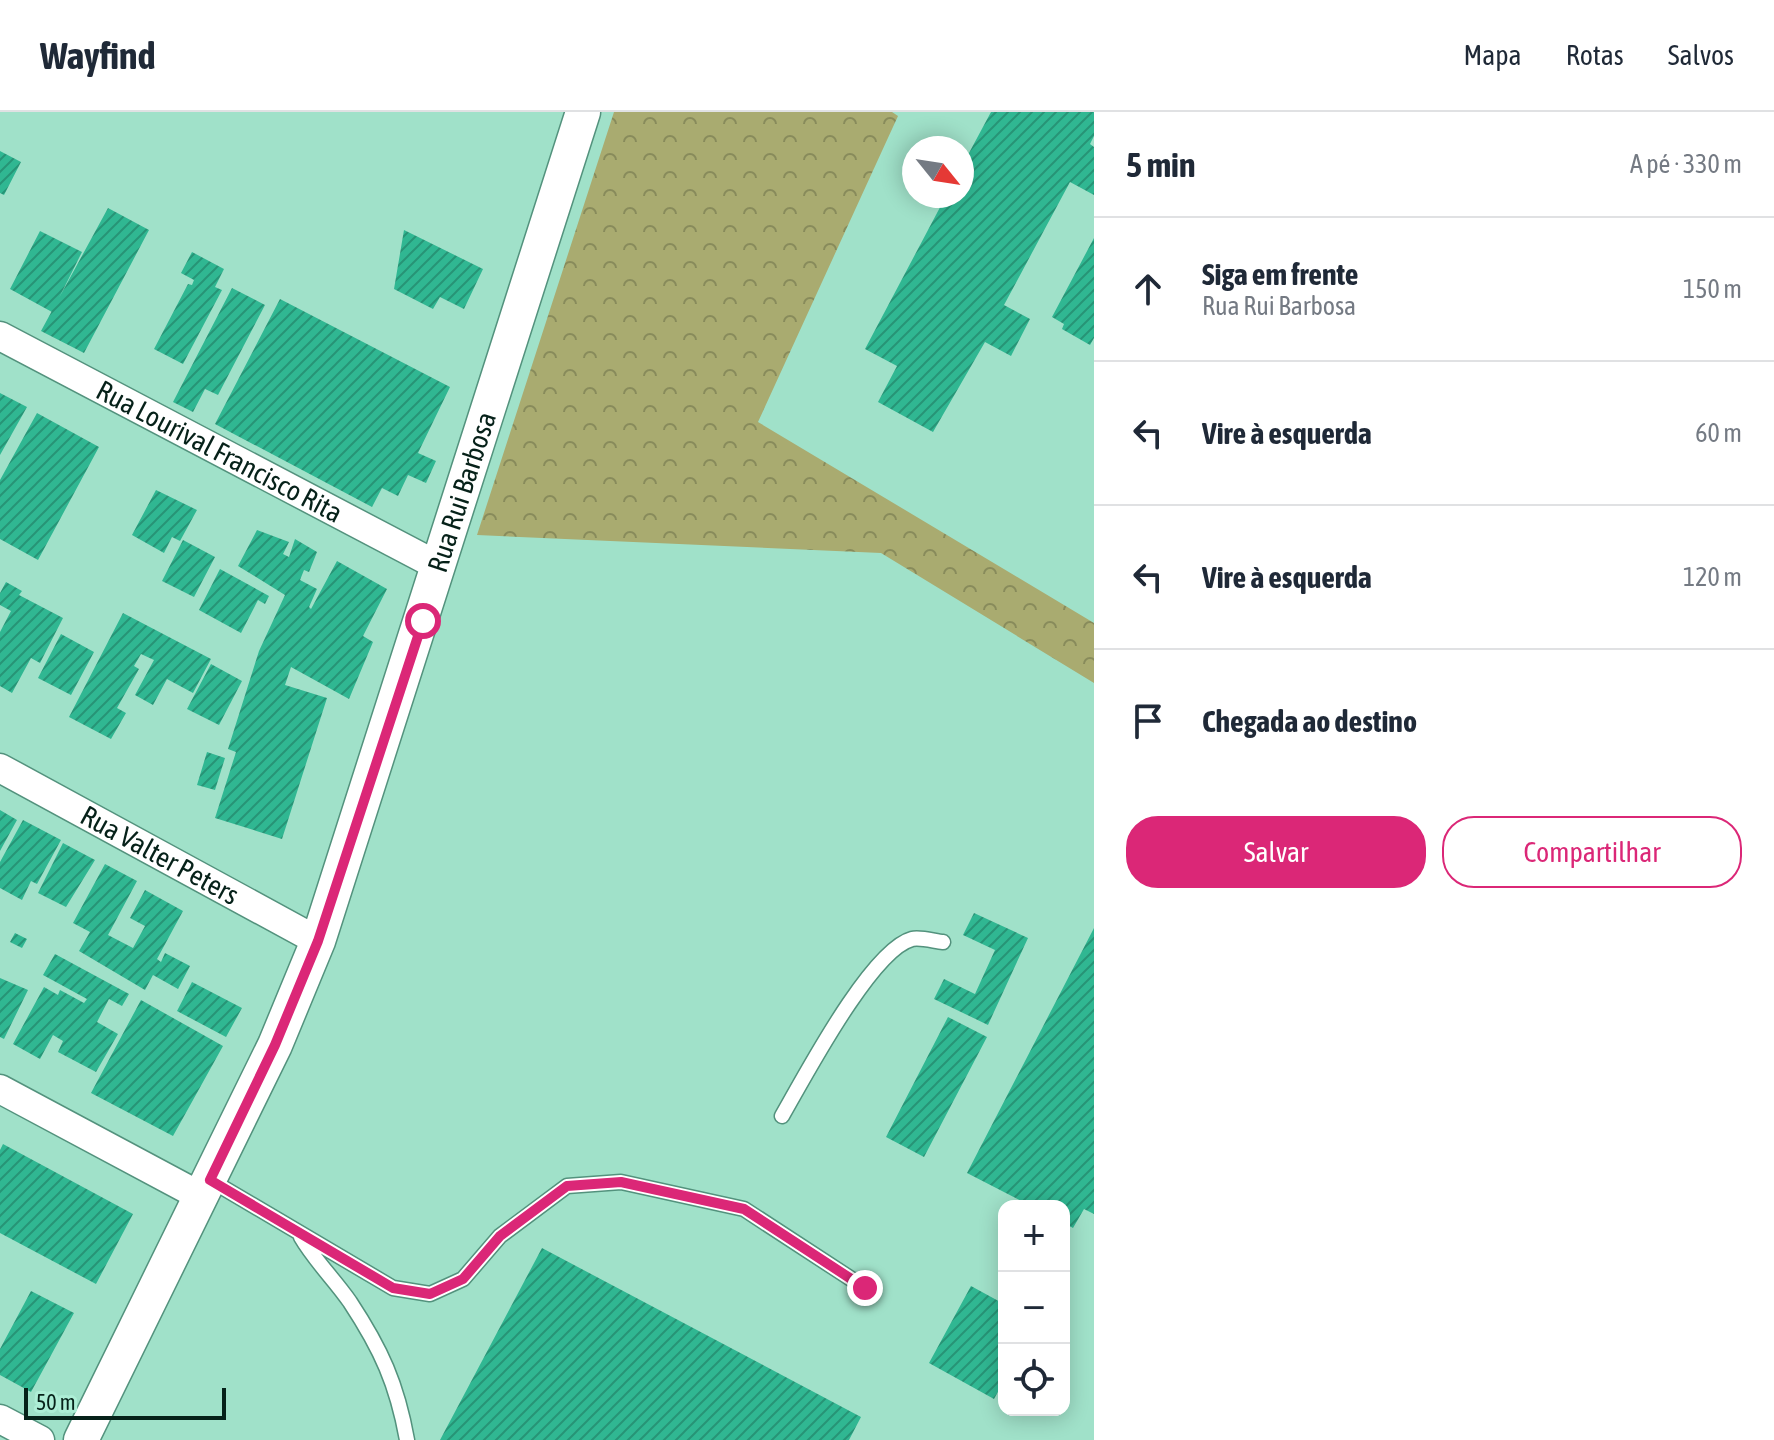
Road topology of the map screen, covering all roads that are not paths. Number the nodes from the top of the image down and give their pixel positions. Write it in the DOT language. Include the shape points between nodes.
graph roads {
  1 [pos="583,112"];
  2 [pos="0,336"];
  3 [pos="440,567"];
  4 [pos="0,768"];
  5 [pos="318,941"];
  6 [pos="943,942"];
  7 [pos="0,1089"];
  8 [pos="782,1116"];
  9 [pos="206,1189"];
  10 [pos="301,1236"];
  11 [pos="865,1288"];
  12 [pos="0,1419"];
  13 [pos="40,1440"];
  14 [pos="81,1440"];
  15 [pos="407,1440"];
  1 -- 3 [label="street, Rua Rui Barbosa"];
  2 -- 3 [label="street, Rua Lourival Francisco Rita"];
  3 -- 5 [label="street, Rua Rui Barbosa"];
  4 -- 5 [label="street, Rua Valter Peters"];
  5 -- 9 [label="street, Rua Rui Barbosa"];
  6 -- 8 [label="lane" via="913,939 892,952 865,982"];
  7 -- 9 [label="street"];
  9 -- 10 [label="lane"];
  9 -- 14 [label="street, Rua Rui Barbosa"];
  10 -- 11 [label="lane" via="393,1288 430,1294 463,1279 500,1236 567,1186 621,1182 744,1209"];
  10 -- 15 [label="lane" via="348,1300 392,1375"];
  12 -- 13 [label="street"];
}
